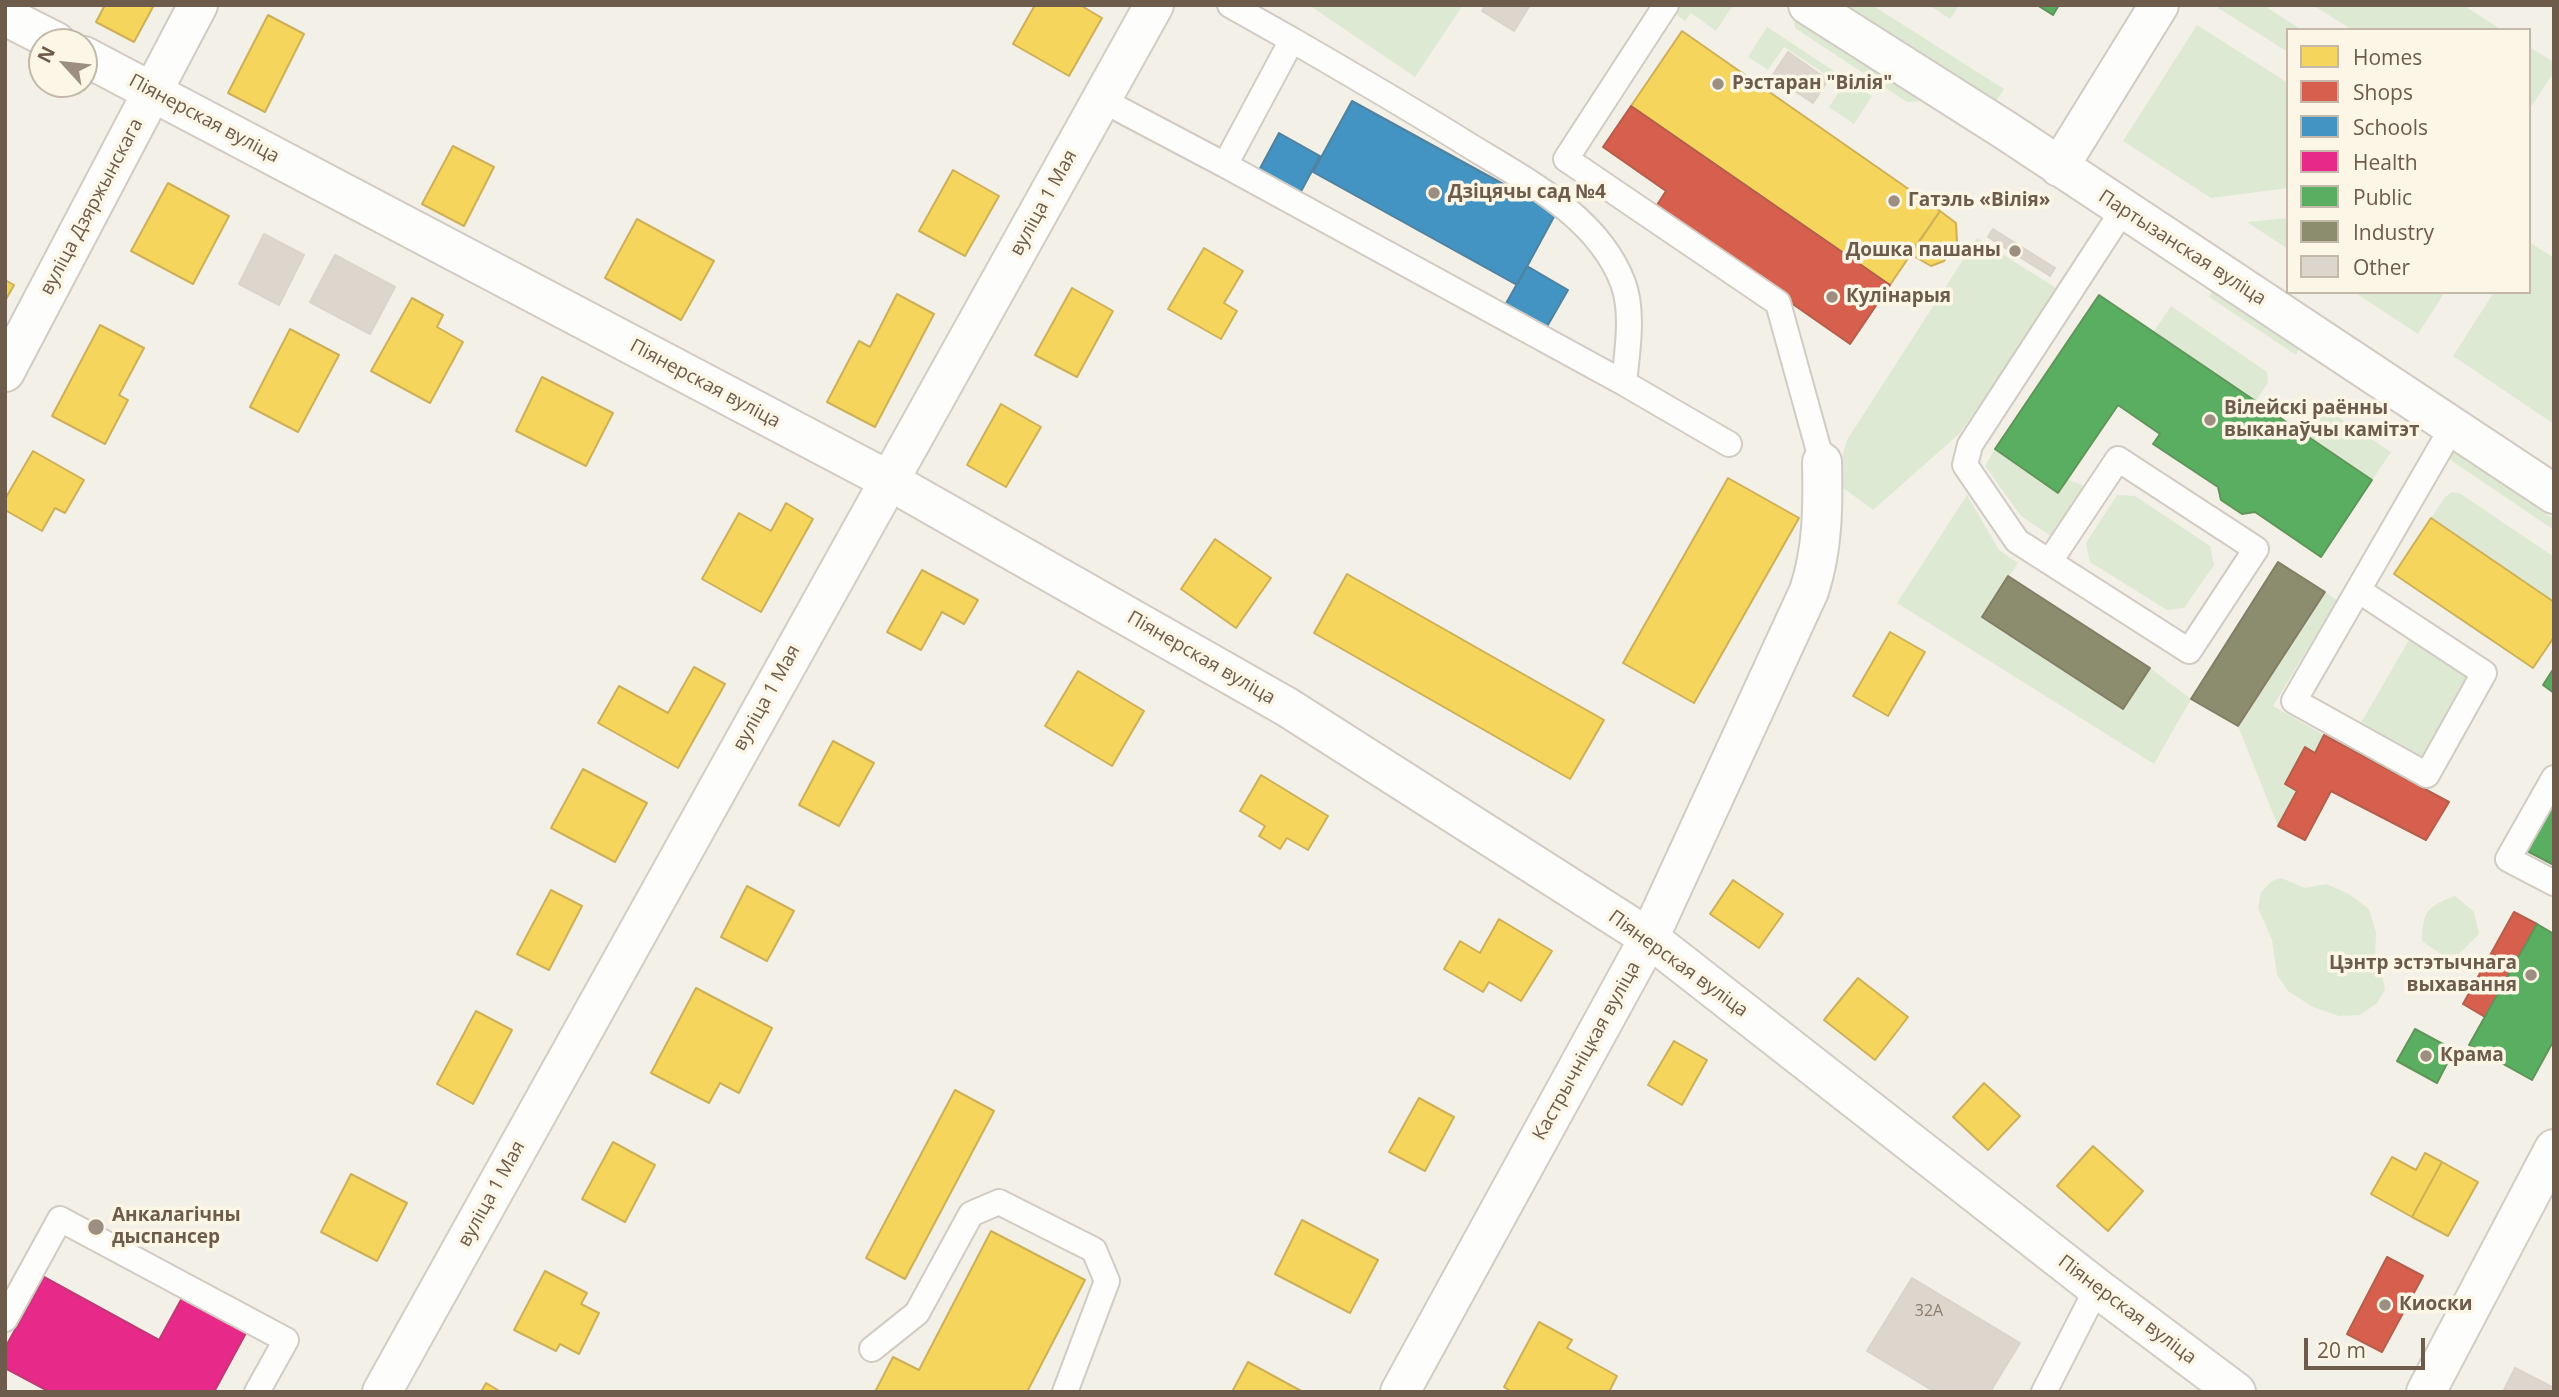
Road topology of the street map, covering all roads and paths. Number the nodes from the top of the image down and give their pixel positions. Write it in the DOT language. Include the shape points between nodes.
graph roads {
  1 [pos="198,5"];
  2 [pos="1154,5"];
  3 [pos="1230,5"];
  4 [pos="1666,5"];
  5 [pos="1808,5"];
  6 [pos="2159,5"];
  7 [pos="5,16"];
  8 [pos="29,28"];
  9 [pos="1292,40"];
  10 [pos="98,63"];
  11 [pos="153,91"];
  12 [pos="1102,100"];
  13 [pos="1224,165"];
  14 [pos="2059,167"];
  15 [pos="2123,210"];
  16 [pos="5,372"];
  17 [pos="1624,383"];
  18 [pos="2453,426"];
  19 [pos="1729,444"];
  20 [pos="1822,462"];
  21 [pos="888,481"];
  22 [pos="2554,494"];
  23 [pos="2050,561"];
  24 [pos="2358,590"];
  25 [pos="2554,778"];
  26 [pos="2554,883"];
  27 [pos="1649,938"];
  28 [pos="2554,1149"];
  29 [pos="2096,1288"];
  30 [pos="5,1319"];
  31 [pos="872,1349"];
  32 [pos="257,1392"];
  33 [pos="382,1392"];
  34 [pos="1065,1392"];
  35 [pos="1400,1392"];
  36 [pos="2044,1392"];
  37 [pos="2236,1392"];
  38 [pos="2426,1392"];
  1 -- 11 [label="street, вуліца Дзяржынскага"];
  2 -- 12 [label="street, вуліца 1 Мая"];
  3 -- 9 [label="lane"];
  4 -- 20 [label="lane" via="1566,159 1778,303"];
  5 -- 14 [label="street, Партызанская вуліца"];
  6 -- 14 [label="street"];
  7 -- 8 [label="street"];
  9 -- 13 [label="lane"];
  9 -- 17 [label="lane" via="1521,178 1563,206 1601,243 1624,284 1630,331"];
  10 -- 11 [label="street, Піянерская вуліца"];
  11 -- 16 [label="street, вуліца Дзяржынскага"];
  11 -- 21 [label="street, Піянерская вуліца"];
  12 -- 13 [label="lane"];
  12 -- 21 [label="street, вуліца 1 Мая"];
  13 -- 17 [label="lane"];
  14 -- 15 [label="street, Партызанская вуліца"];
  15 -- 18 [label="street, Партызанская вуліца"];
  15 -- 23 [label="lane" via="1970,445 1965,465 2017,541"];
  17 -- 19 [label="lane"];
  18 -- 22 [label="street, Партызанская вуліца"];
  18 -- 24 [label="lane"];
  20 -- 27 [label="street, Кастрычніцкая вуліца" via="1821,532 1809,591"];
  21 -- 27 [label="street, Піянерская вуліца" via="1287,707"];
  21 -- 33 [label="street, вуліца 1 Мая"];
  23 -- 23 [label="lane" via="2189,651 2256,549 2118,459"];
  24 -- 24 [label="lane" via="2294,701 2427,775 2484,673"];
  25 -- 26 [label="lane" via="2508,859"];
  27 -- 29 [label="street, Піянерская вуліца"];
  27 -- 35 [label="street, Кастрычніцкая вуліца"];
  28 -- 38 [label="street"];
  29 -- 36 [label="lane"];
  29 -- 37 [label="street, Піянерская вуліца"];
  30 -- 32 [label="lane" via="60,1219 286,1340"];
  31 -- 34 [label="lane" via="917,1313 971,1214 999,1202 1094,1250 1107,1281"];
}
